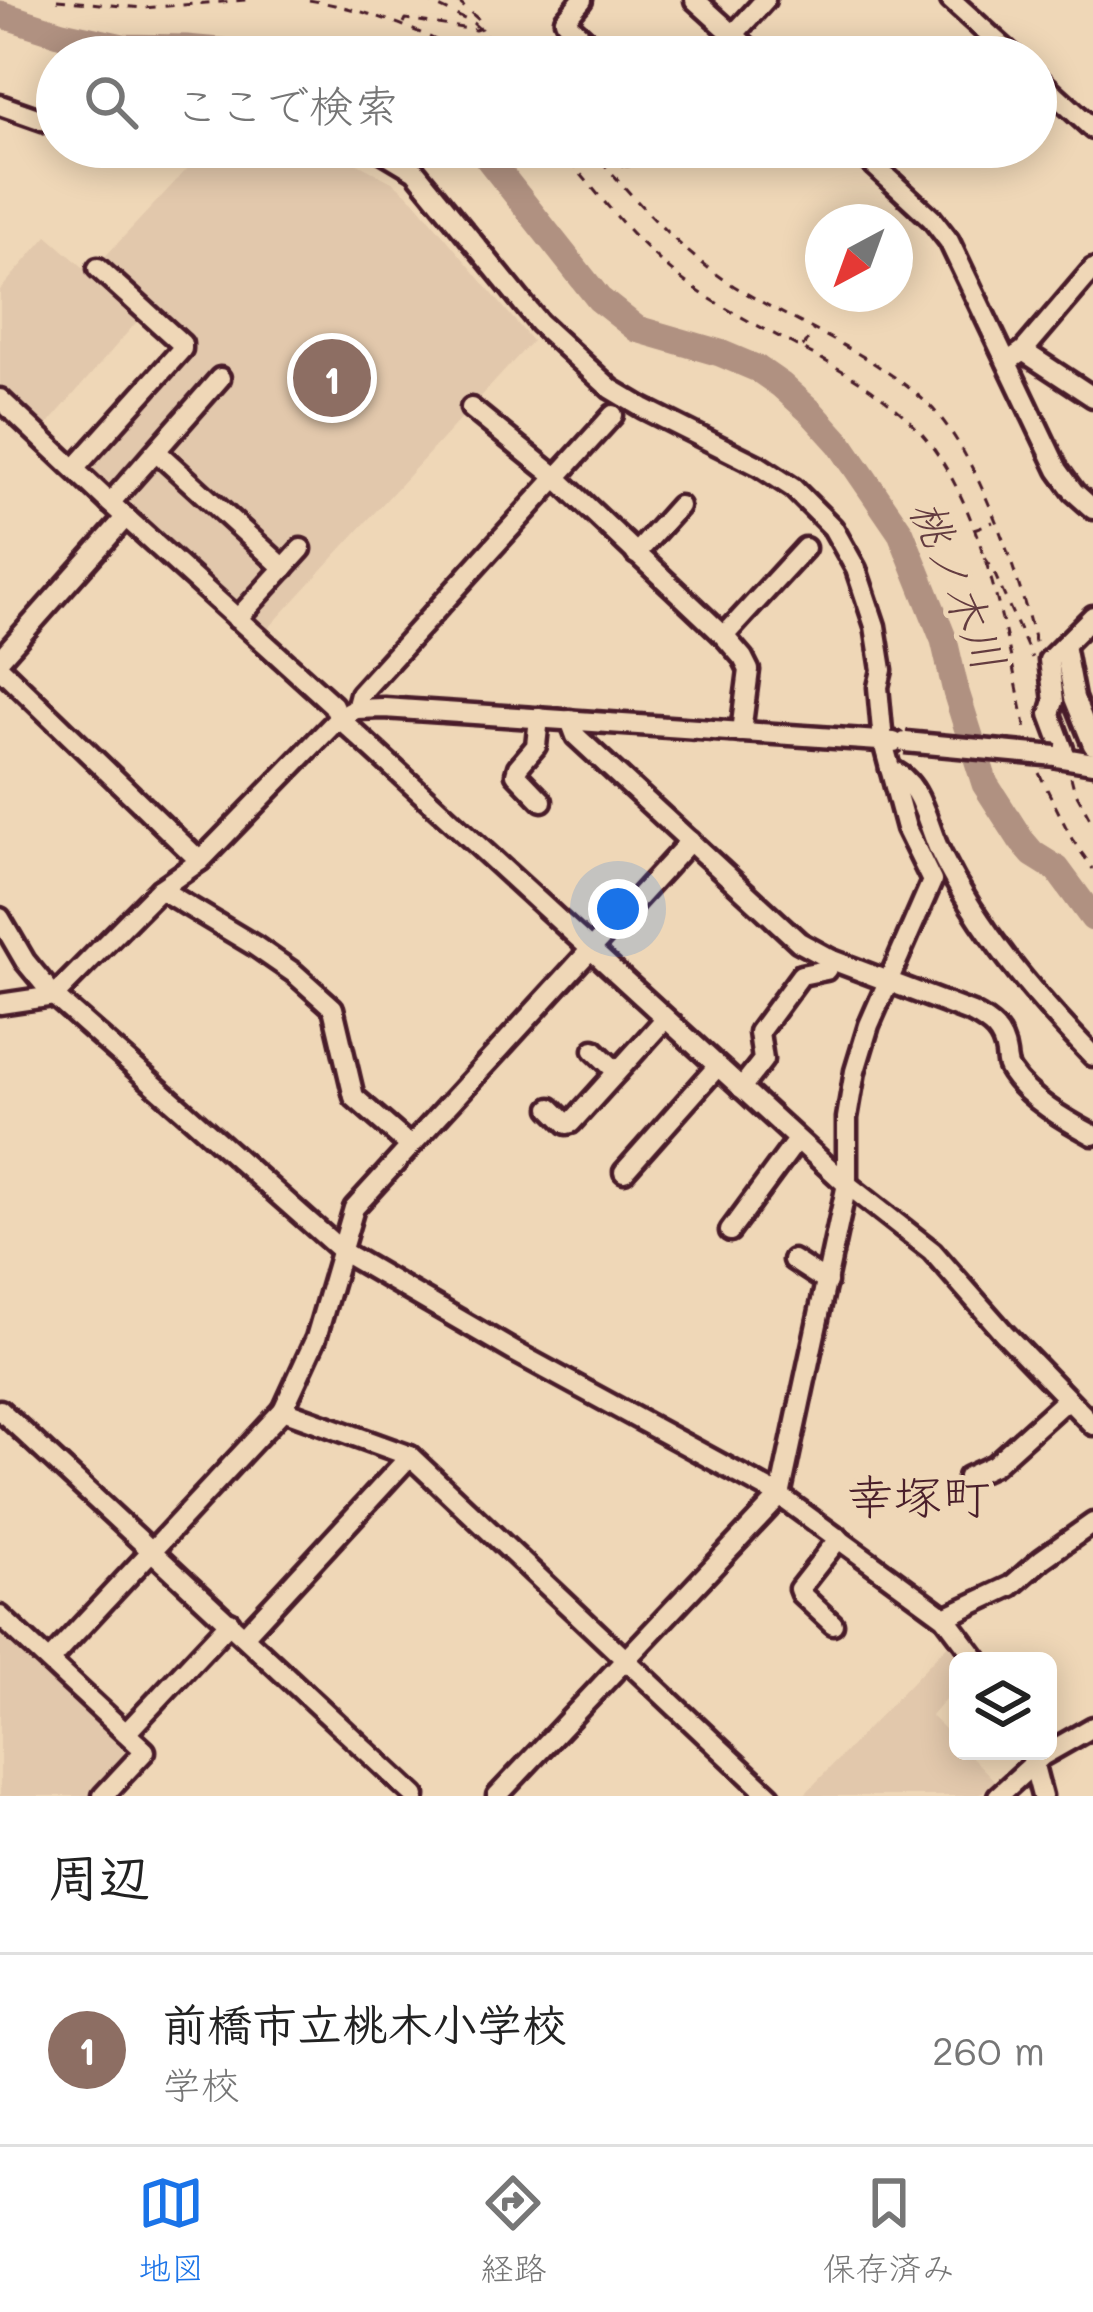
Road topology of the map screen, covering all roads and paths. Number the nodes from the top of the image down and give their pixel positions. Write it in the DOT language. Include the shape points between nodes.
graph roads {
  1 [pos="57,0"];
  2 [pos="246,0"];
  3 [pos="309,0"];
  4 [pos="424,0"];
  5 [pos="456,0"];
  6 [pos="582,0"];
  7 [pos="695,0"];
  8 [pos="765,0"];
  9 [pos="951,0"];
  10 [pos="77,1"];
  11 [pos="340,3"];
  12 [pos="404,25"];
  13 [pos="481,28"];
  14 [pos="734,34"];
  15 [pos="425,36"];
  16 [pos="488,36"];
  17 [pos="581,36"];
  18 [pos="991,36"];
  19 [pos="1057,96"];
  20 [pos="0,105"];
  21 [pos="36,118"];
  22 [pos="1093,129"];
  23 [pos="410,168"];
  24 [pos="577,168"];
  25 [pos="607,168"];
  26 [pos="877,168"];
  27 [pos="98,268"];
  28 [pos="1093,269"];
  29 [pos="815,328"];
  30 [pos="802,348"];
  31 [pos="1015,356"];
  32 [pos="220,378"];
  33 [pos="1093,397"];
  34 [pos="0,399"];
  35 [pos="471,409"];
  36 [pos="614,415"];
  37 [pos="157,452"];
  38 [pos="74,468"];
  39 [pos="556,478"];
  40 [pos="110,503"];
  41 [pos="679,506"];
  42 [pos="1093,509"];
  43 [pos="126,518"];
  44 [pos="994,521"];
  45 [pos="974,530"];
  46 [pos="805,548"];
  47 [pos="301,549"];
  48 [pos="636,554"];
  49 [pos="984,557"];
  50 [pos="284,568"];
  51 [pos="1093,616"];
  52 [pos="237,619"];
  53 [pos="724,636"];
  54 [pos="1064,645"];
  55 [pos="0,659"];
  56 [pos="0,668"];
  57 [pos="348,713"];
  58 [pos="539,718"];
  59 [pos="570,720"];
  60 [pos="741,732"];
  61 [pos="1028,736"];
  62 [pos="883,742"];
  63 [pos="1093,745"];
  64 [pos="1065,761"];
  65 [pos="1093,764"];
  66 [pos="1037,767"];
  67 [pos="890,769"];
  68 [pos="542,801"];
  69 [pos="1093,824"];
  70 [pos="691,841"];
  71 [pos="1093,853"];
  72 [pos="1085,858"];
  73 [pos="200,861"];
  74 [pos="1093,869"];
  75 [pos="160,890"];
  76 [pos="0,918"];
  77 [pos="590,951"];
  78 [pos="832,960"];
  79 [pos="888,980"];
  80 [pos="54,996"];
  81 [pos="0,1004"];
  82 [pos="665,1019"];
  83 [pos="594,1050"];
  84 [pos="1093,1057"];
  85 [pos="717,1067"];
  86 [pos="617,1072"];
  87 [pos="741,1088"];
  88 [pos="551,1108"];
  89 [pos="1093,1135"];
  90 [pos="797,1140"];
  91 [pos="410,1145"];
  92 [pos="624,1172"];
  93 [pos="847,1184"];
  94 [pos="730,1231"];
  95 [pos="343,1252"];
  96 [pos="793,1260"];
  97 [pos="827,1282"];
  98 [pos="1067,1399"];
  99 [pos="0,1410"];
  100 [pos="284,1410"];
  101 [pos="1093,1425"];
  102 [pos="410,1456"];
  103 [pos="968,1477"];
  104 [pos="780,1496"];
  105 [pos="1093,1523"];
  106 [pos="838,1538"];
  107 [pos="152,1550"];
  108 [pos="0,1616"];
  109 [pos="945,1618"];
  110 [pos="832,1624"];
  111 [pos="237,1629"];
  112 [pos="971,1652"];
  113 [pos="624,1658"];
  114 [pos="49,1661"];
  115 [pos="1093,1727"];
  116 [pos="126,1732"];
  117 [pos="1057,1745"];
  118 [pos="1029,1760"];
  119 [pos="1033,1760"];
  120 [pos="103,1796"];
  121 [pos="415,1796"];
  122 [pos="497,1796"];
  123 [pos="770,1796"];
  124 [pos="998,1796"];
  125 [pos="1042,1796"];
  1 -- 10 [label="path"];
  2 -- 10 [label="path" via="143,8"];
  3 -- 11 [label="path"];
  4 -- 13 [label="path"];
  5 -- 13 [label="path"];
  6 -- 17 [label="street" via="566,22"];
  7 -- 14 [label="street"];
  8 -- 14 [label="street"];
  9 -- 18 [label="street"];
  11 -- 12 [label="path"];
  12 -- 13 [label="path" via="406,19"];
  12 -- 15 [label="path"];
  13 -- 16 [label="path"];
  19 -- 22 [label="street"];
  20 -- 21 [label="street"];
  23 -- 62 [label="street" via="539,323 611,388 759,466 822,514 866,593 882,670"];
  24 -- 30 [label="path" via="686,282"];
  25 -- 29 [label="path" via="700,262"];
  26 -- 31 [label="street" via="949,241"];
  27 -- 38 [label="street" via="182,349"];
  28 -- 31 [label="street"];
  29 -- 30 [label="path"];
  29 -- 44 [label="path" via="931,407 965,456"];
  30 -- 45 [label="path" via="866,387 923,436"];
  31 -- 33 [label="street"];
  31 -- 42 [label="street" via="1058,470"];
  32 -- 37 [label="street"];
  34 -- 38 [label="street"];
  35 -- 39 [label="street"];
  36 -- 39 [label="street"];
  37 -- 40 [label="street"];
  37 -- 50 [label="street"];
  38 -- 40 [label="street"];
  39 -- 48 [label="street"];
  39 -- 57 [label="street"];
  40 -- 43 [label="street"];
  41 -- 48 [label="street"];
  43 -- 52 [label="street"];
  43 -- 55 [label="street"];
  44 -- 45 [label="path"];
  44 -- 49 [label="path" via="1020,585 1037,666"];
  45 -- 49 [label="path"];
  46 -- 53 [label="street"];
  47 -- 50 [label="street"];
  48 -- 53 [label="street"];
  49 -- 61 [label="path"];
  50 -- 52 [label="street"];
  51 -- 54 [label="street"];
  52 -- 57 [label="street"];
  53 -- 60 [label="street" via="749,670"];
  54 -- 63 [label="street"];
  54 -- 64 [label="street" via="1049,660 1050,714"];
  56 -- 73 [label="street"];
  57 -- 58 [label="street" via="384,707"];
  57 -- 73 [label="street"];
  57 -- 77 [label="street"];
  58 -- 59 [label="street"];
  58 -- 68 [label="street" via="536,746 516,774"];
  59 -- 60 [label="street"];
  59 -- 70 [label="street" via="576,736"];
  60 -- 62 [label="street"];
  62 -- 64 [label="street, bridge"];
  62 -- 67 [label="street"];
  64 -- 65 [label="street"];
  64 -- 69 [label="path"];
  66 -- 72 [label="path"];
  67 -- 79 [label="street" via="931,888"];
  67 -- 84 [label="street" via="913,786 942,855 1000,952"];
  70 -- 77 [label="street"];
  70 -- 78 [label="street" via="799,942"];
  71 -- 72 [label="path"];
  72 -- 74 [label="path"];
  73 -- 75 [label="street"];
  75 -- 80 [label="street"];
  75 -- 91 [label="street" via="255,946 333,1008 354,1097"];
  76 -- 80 [label="street"];
  77 -- 82 [label="street"];
  77 -- 91 [label="street"];
  78 -- 79 [label="street"];
  78 -- 87 [label="street" via="826,970 801,975 763,1024 764,1060"];
  79 -- 89 [label="street" via="990,1023 1013,1075"];
  79 -- 93 [label="street" via="851,1091"];
  80 -- 81 [label="street"];
  80 -- 95 [label="street"];
  82 -- 85 [label="street"];
  82 -- 86 [label="street"];
  83 -- 86 [label="street"];
  85 -- 87 [label="street"];
  85 -- 92 [label="street"];
  86 -- 88 [label="street" via="571,1123"];
  87 -- 90 [label="street"];
  90 -- 93 [label="street"];
  90 -- 94 [label="street"];
  91 -- 95 [label="street" via="355,1208"];
  93 -- 97 [label="street"];
  93 -- 98 [label="street" via="932,1251"];
  95 -- 100 [label="street"];
  95 -- 104 [label="street"];
  96 -- 97 [label="street"];
  97 -- 104 [label="street"];
  98 -- 101 [label="street"];
  98 -- 103 [label="street" via="994,1465"];
  99 -- 107 [label="street"];
  100 -- 102 [label="street"];
  100 -- 107 [label="street"];
  102 -- 111 [label="street"];
  102 -- 113 [label="street"];
  104 -- 106 [label="street"];
  104 -- 113 [label="street"];
  105 -- 109 [label="street" via="1011,1586"];
  106 -- 109 [label="street"];
  106 -- 110 [label="street" via="799,1589"];
  107 -- 111 [label="street"];
  107 -- 114 [label="street"];
  108 -- 114 [label="street"];
  109 -- 112 [label="street"];
  111 -- 116 [label="street"];
  111 -- 121 [label="street"];
  113 -- 122 [label="street"];
  113 -- 123 [label="street"];
  114 -- 116 [label="street"];
  115 -- 117 [label="street"];
  116 -- 120 [label="street" via="145,1751"];
  118 -- 124 [label="street"];
  119 -- 125 [label="street"];
}
